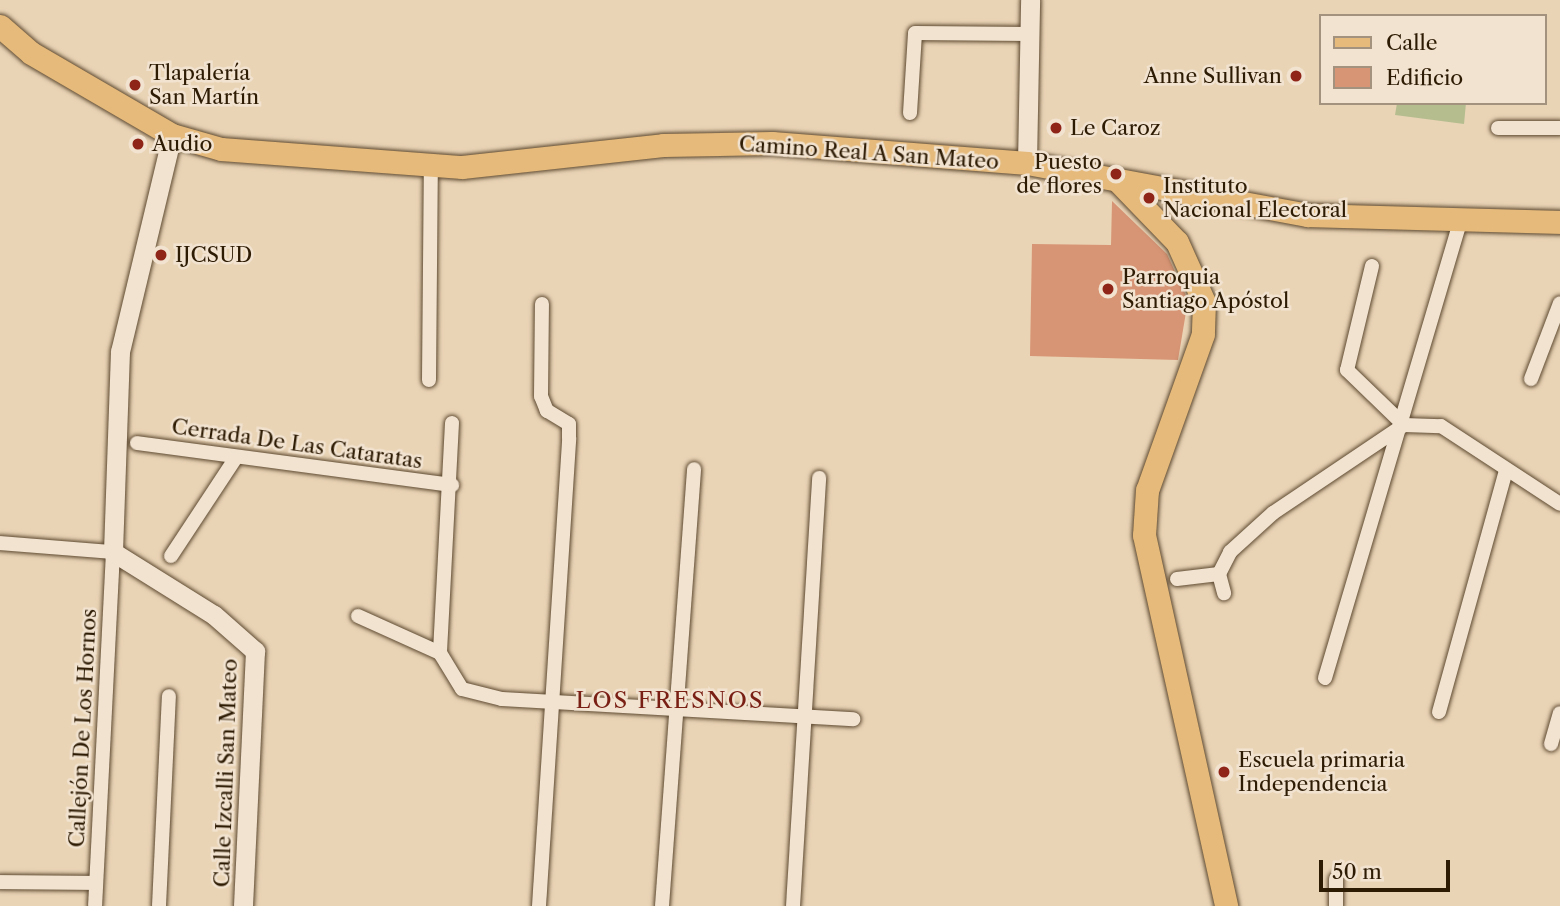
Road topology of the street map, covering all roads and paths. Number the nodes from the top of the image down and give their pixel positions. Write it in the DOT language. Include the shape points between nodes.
graph roads {
  1 [pos="1030,0"];
  2 [pos="0,26"];
  3 [pos="1029,34"];
  4 [pos="910,113"];
  5 [pos="1498,128"];
  6 [pos="1560,128"];
  7 [pos="172,135"];
  8 [pos="1027,163"];
  9 [pos="431,166"];
  10 [pos="1119,182"];
  11 [pos="1560,222"];
  12 [pos="1460,223"];
  13 [pos="1372,265"];
  14 [pos="1560,303"];
  15 [pos="542,304"];
  16 [pos="1531,379"];
  17 [pos="429,380"];
  18 [pos="452,423"];
  19 [pos="1404,425"];
  20 [pos="137,443"];
  21 [pos="235,459"];
  22 [pos="694,469"];
  23 [pos="1506,470"];
  24 [pos="819,478"];
  25 [pos="452,485"];
  26 [pos="1560,504"];
  27 [pos="0,543"];
  28 [pos="113,552"];
  29 [pos="171,556"];
  30 [pos="1219,574"];
  31 [pos="1177,579"];
  32 [pos="1224,593"];
  33 [pos="358,616"];
  34 [pos="440,653"];
  35 [pos="1325,678"];
  36 [pos="169,696"];
  37 [pos="557,702"];
  38 [pos="679,710"];
  39 [pos="1439,712"];
  40 [pos="1560,713"];
  41 [pos="805,716"];
  42 [pos="853,719"];
  43 [pos="1551,744"];
  44 [pos="1336,879"];
  45 [pos="0,883"];
  46 [pos="95,883"];
  47 [pos="95,906"];
  48 [pos="159,906"];
  49 [pos="243,906"];
  50 [pos="539,906"];
  51 [pos="662,906"];
  52 [pos="793,906"];
  53 [pos="1226,906"];
  54 [pos="1336,906"];
  1 -- 3 [label="street"];
  2 -- 7 [label="main road, Camino Real A San Mateo" via="32,53"];
  3 -- 4 [label="street" via="915,33"];
  3 -- 8 [label="street"];
  5 -- 6 [label="street"];
  7 -- 9 [label="main road, Camino Real A San Mateo" via="221,149"];
  7 -- 28 [label="street" via="120,351"];
  8 -- 9 [label="main road, Camino Real A San Mateo" via="772,143 663,145"];
  8 -- 10 [label="main road, Camino Real A San Mateo"];
  9 -- 17 [label="street"];
  10 -- 12 [label="main road, Camino Real A San Mateo" via="1308,215"];
  10 -- 53 [label="main road" via="1177,242 1204,302 1203,334 1147,490 1144,535"];
  11 -- 12 [label="main road, Camino Real A San Mateo"];
  12 -- 19 [label="street"];
  13 -- 19 [label="street" via="1347,370"];
  14 -- 16 [label="street"];
  15 -- 37 [label="street" via="541,396 547,411 569,424"];
  18 -- 25 [label="street"];
  19 -- 23 [label="street" via="1441,426"];
  19 -- 30 [label="street" via="1273,513 1230,552"];
  19 -- 35 [label="street"];
  20 -- 21 [label="street, Cerrada De Las Cataratas"];
  21 -- 25 [label="street, Cerrada De Las Cataratas"];
  21 -- 29 [label="street"];
  22 -- 38 [label="street"];
  23 -- 26 [label="street"];
  23 -- 39 [label="street"];
  24 -- 41 [label="street"];
  25 -- 34 [label="street"];
  27 -- 28 [label="street"];
  28 -- 46 [label="street, Callejón De Los Hornos"];
  28 -- 49 [label="street, Calle Izcalli San Mateo" via="214,615 255,651"];
  30 -- 31 [label="street"];
  30 -- 32 [label="street"];
  33 -- 34 [label="street"];
  34 -- 37 [label="street" via="462,689"];
  36 -- 48 [label="street"];
  37 -- 38 [label="street"];
  37 -- 50 [label="street"];
  38 -- 41 [label="street"];
  38 -- 51 [label="street"];
  40 -- 43 [label="street"];
  41 -- 42 [label="street"];
  41 -- 52 [label="street"];
  44 -- 54 [label="street"];
  45 -- 46 [label="street"];
  46 -- 47 [label="street, Callejón De Los Hornos"];
}
